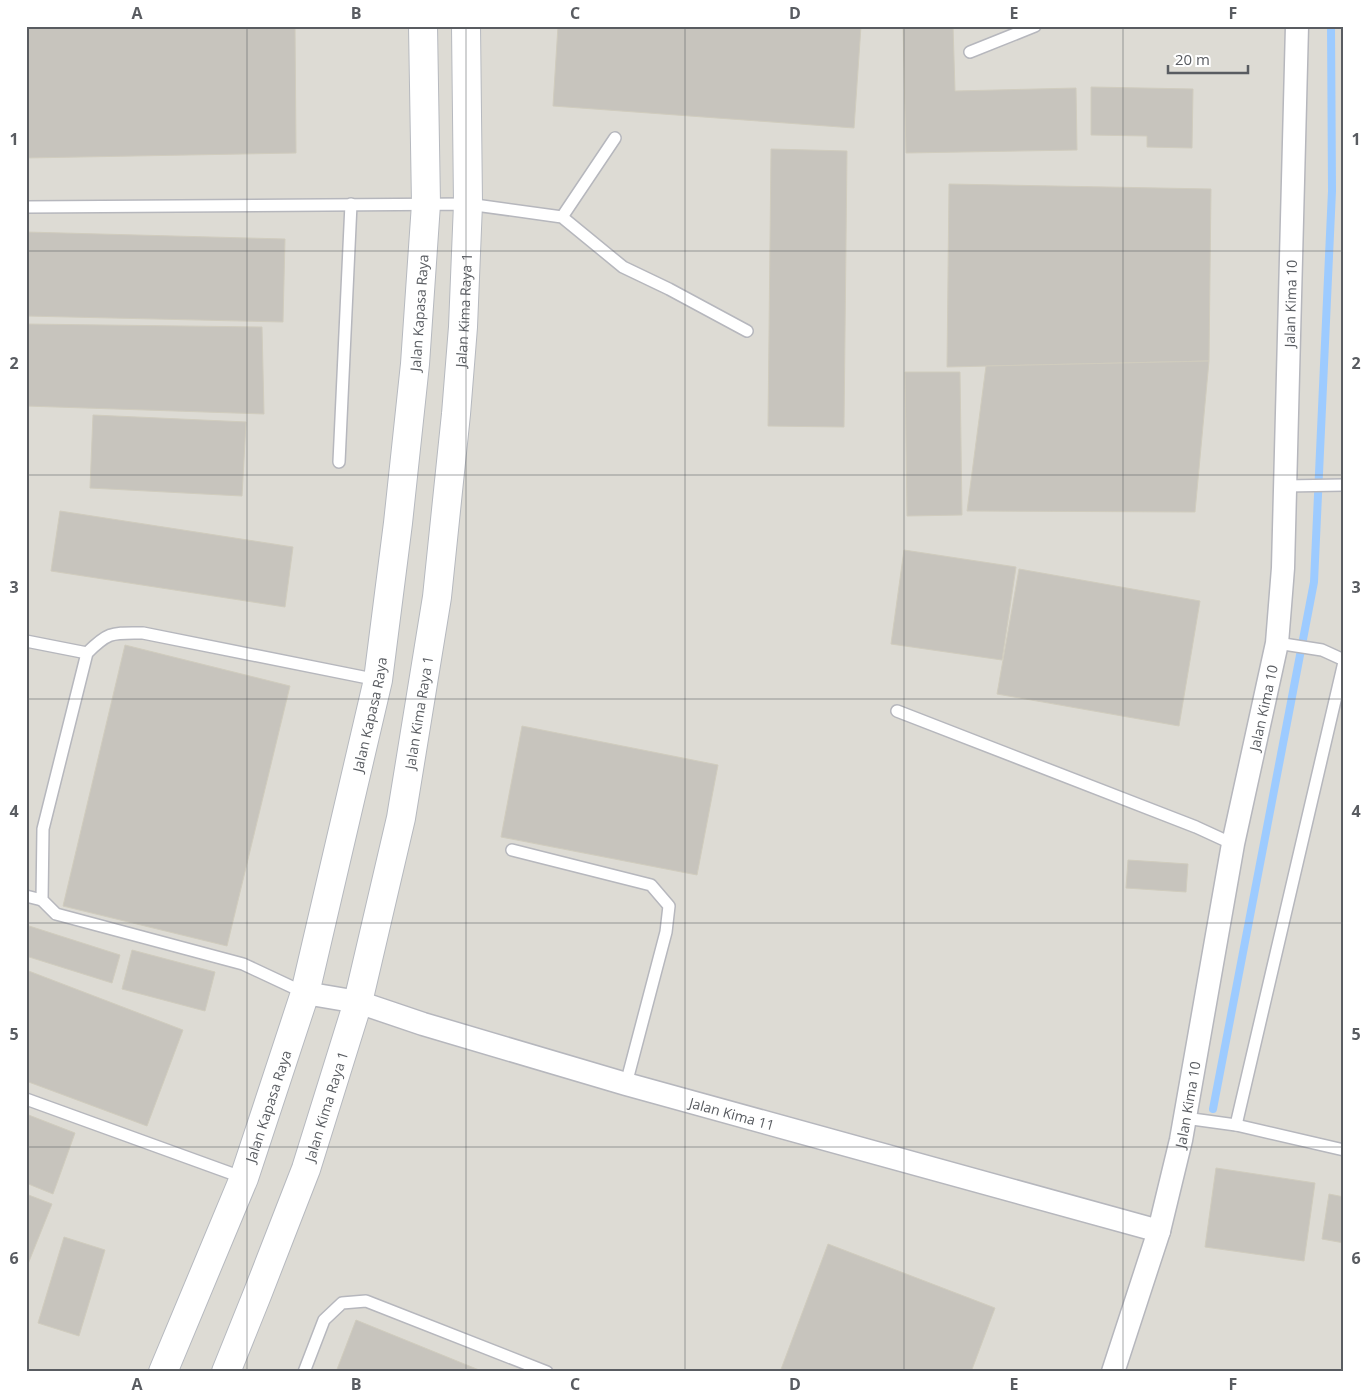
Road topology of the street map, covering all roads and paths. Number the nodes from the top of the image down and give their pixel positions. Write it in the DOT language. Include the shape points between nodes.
graph roads {
  1 [pos="423,26"];
  2 [pos="466,26"];
  3 [pos="1035,26"];
  4 [pos="1297,26"];
  5 [pos="970,52"];
  6 [pos="615,138"];
  7 [pos="351,204"];
  8 [pos="426,204"];
  9 [pos="468,204"];
  10 [pos="26,207"];
  11 [pos="562,217"];
  12 [pos="747,331"];
  13 [pos="340,462"];
  14 [pos="1342,485"];
  15 [pos="1285,486"];
  16 [pos="26,641"];
  17 [pos="1286,644"];
  18 [pos="87,653"];
  19 [pos="1344,661"];
  20 [pos="378,680"];
  21 [pos="898,711"];
  22 [pos="1233,844"];
  23 [pos="512,850"];
  24 [pos="26,896"];
  25 [pos="42,900"];
  26 [pos="305,993"];
  27 [pos="358,1002"];
  28 [pos="626,1084"];
  29 [pos="26,1099"];
  30 [pos="1185,1118"];
  31 [pos="1236,1126"];
  32 [pos="1344,1150"];
  33 [pos="244,1178"];
  34 [pos="1159,1232"];
  35 [pos="163,1372"];
  36 [pos="226,1372"];
  37 [pos="304,1372"];
  38 [pos="547,1372"];
  39 [pos="1113,1372"];
  1 -- 8 [label="main road, Jalan Kapasa Raya"];
  2 -- 9 [label="main road, Jalan Kima Raya 1"];
  3 -- 5 [label="lane"];
  4 -- 15 [label="street, Jalan Kima 10"];
  6 -- 11 [label="lane"];
  7 -- 8 [label="lane"];
  7 -- 10 [label="lane"];
  7 -- 13 [label="lane"];
  8 -- 9 [label="lane"];
  8 -- 20 [label="main road, Jalan Kapasa Raya" via="415,364"];
  9 -- 11 [label="lane"];
  9 -- 27 [label="main road, Jalan Kima Raya 1" via="462,346 437,597 401,818"];
  11 -- 12 [label="lane" via="623,267"];
  14 -- 15 [label="lane"];
  15 -- 17 [label="street, Jalan Kima 10" via="1283,568"];
  16 -- 18 [label="lane"];
  17 -- 19 [label="lane" via="1322,650"];
  17 -- 22 [label="street, Jalan Kima 10"];
  18 -- 20 [label="lane" via="113,633 143,633"];
  18 -- 25 [label="lane" via="43,828"];
  19 -- 31 [label="lane"];
  20 -- 26 [label="main road, Jalan Kapasa Raya"];
  21 -- 22 [label="lane" via="1187,823"];
  22 -- 30 [label="street, Jalan Kima 10"];
  23 -- 28 [label="lane" via="650,885 669,906 666,932"];
  24 -- 25 [label="lane"];
  25 -- 26 [label="lane" via="56,914 243,964"];
  26 -- 27 [label="street, Jalan Kima 11"];
  26 -- 33 [label="main road, Jalan Kapasa Raya"];
  27 -- 28 [label="street, Jalan Kima 11"];
  27 -- 36 [label="main road, Jalan Kima Raya 1" via="306,1169"];
  28 -- 34 [label="street, Jalan Kima 11"];
  29 -- 33 [label="lane"];
  30 -- 31 [label="lane"];
  30 -- 34 [label="street, Jalan Kima 10"];
  31 -- 32 [label="lane"];
  33 -- 35 [label="main road, Jalan Kapasa Raya"];
  34 -- 39 [label="street, Jalan Kima 10"];
  37 -- 38 [label="lane" via="324,1320 342,1303 366,1301"];
}
